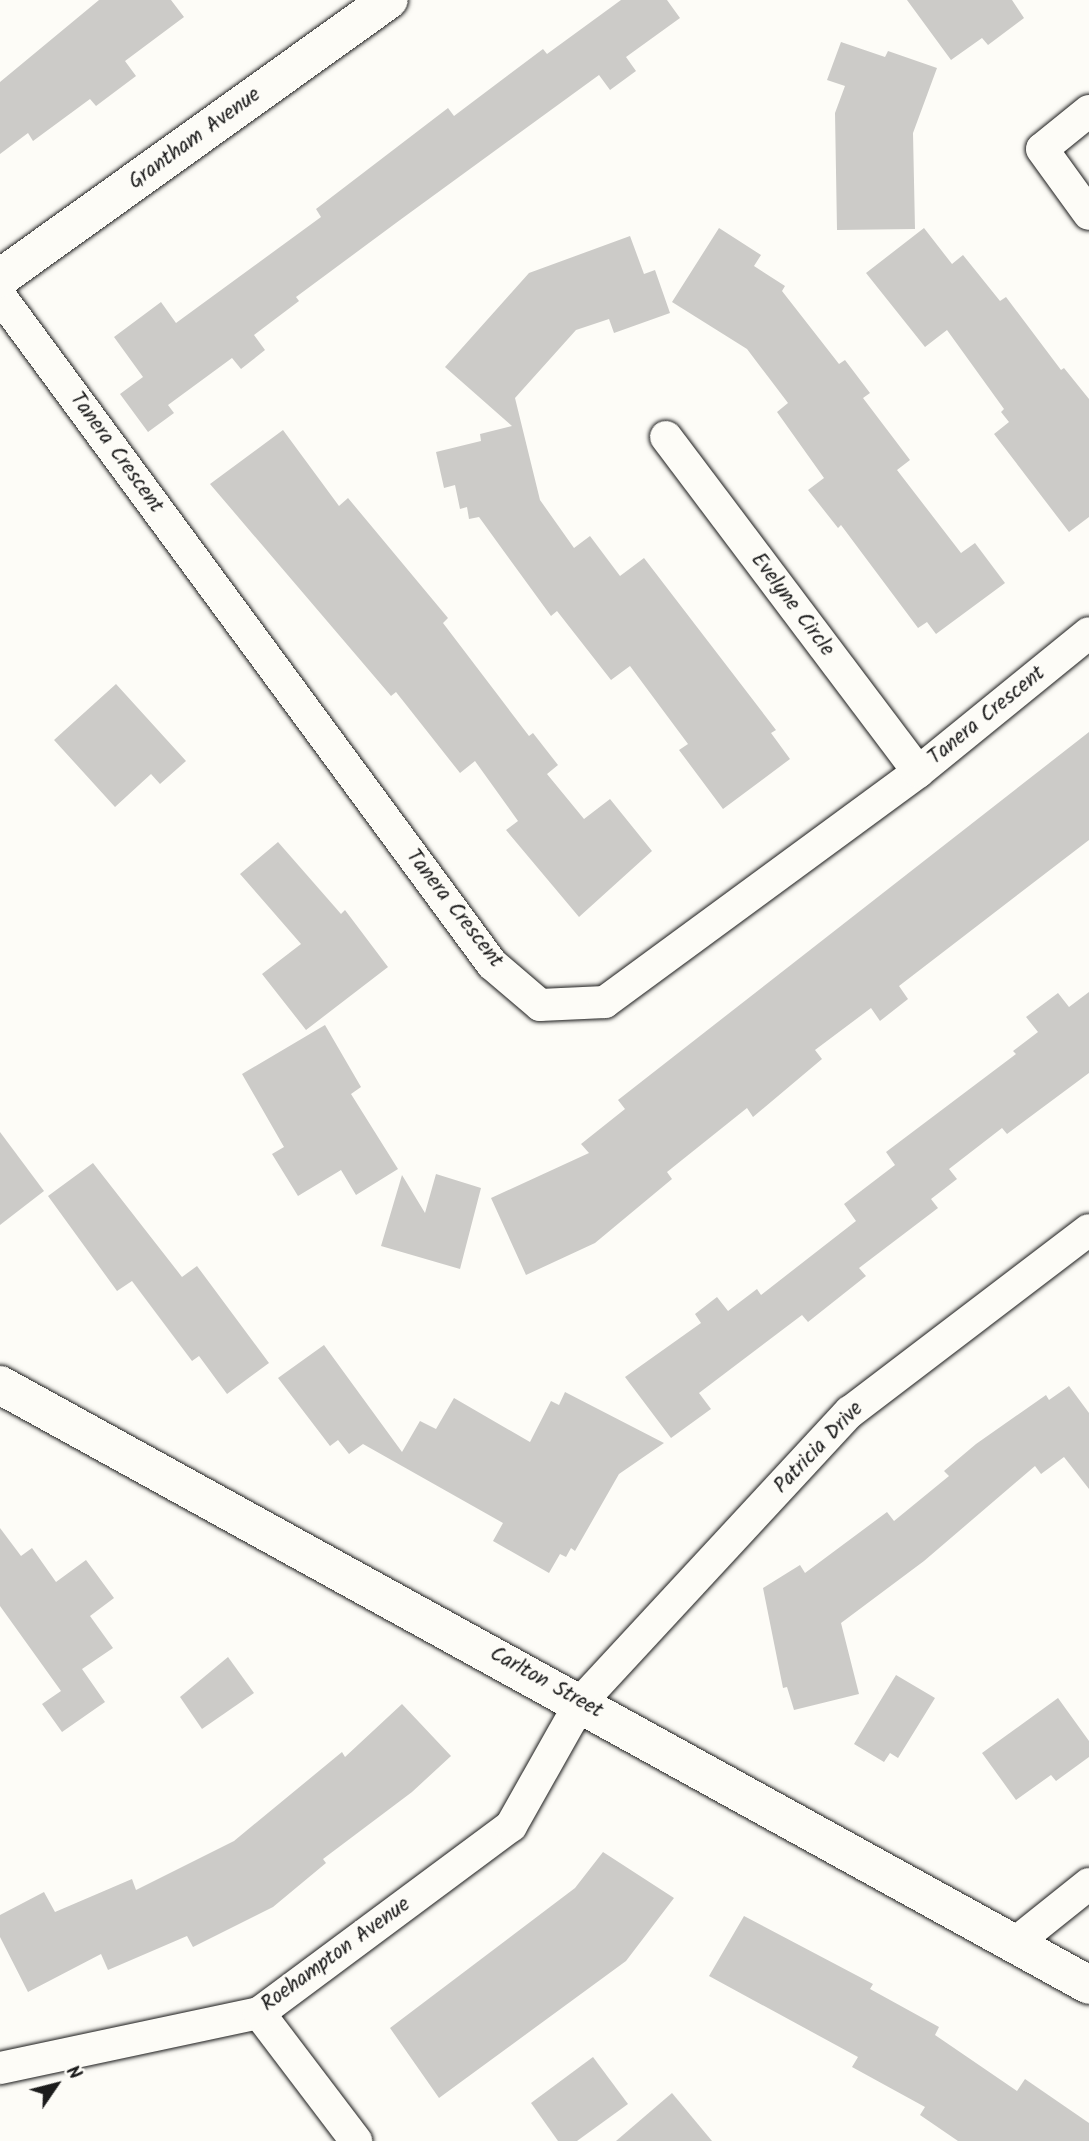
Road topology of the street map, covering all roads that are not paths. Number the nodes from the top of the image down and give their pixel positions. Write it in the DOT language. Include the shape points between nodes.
graph roads {
  1 [pos="389,0"];
  2 [pos="1089,111"];
  3 [pos="1089,214"];
  4 [pos="0,278"];
  5 [pos="0,296"];
  6 [pos="666,437"];
  7 [pos="1089,633"];
  8 [pos="918,772"];
  9 [pos="1089,1230"];
  10 [pos="0,1385"];
  11 [pos="581,1702"];
  12 [pos="1089,1884"];
  13 [pos="1014,1944"];
  14 [pos="1089,1985"];
  15 [pos="259,2013"];
  16 [pos="0,2068"];
  17 [pos="356,2141"];
  1 -- 4 [label="main road, Grantham Avenue"];
  2 -- 3 [label="street" via="1042,149"];
  5 -- 8 [label="street, Tanera Crescent" via="492,964 540,1005 605,1002"];
  6 -- 8 [label="street, Evelyne Circle"];
  7 -- 8 [label="street, Tanera Crescent"];
  9 -- 11 [label="street, Patricia Drive" via="850,1412"];
  10 -- 11 [label="main road, Carlton Street"];
  11 -- 13 [label="main road, Carlton Street"];
  11 -- 15 [label="street, Roehampton Avenue" via="511,1826"];
  12 -- 13 [label="street"];
  13 -- 14 [label="main road, Carlton Street"];
  15 -- 16 [label="street, Roehampton Avenue"];
  15 -- 17 [label="street"];
}
